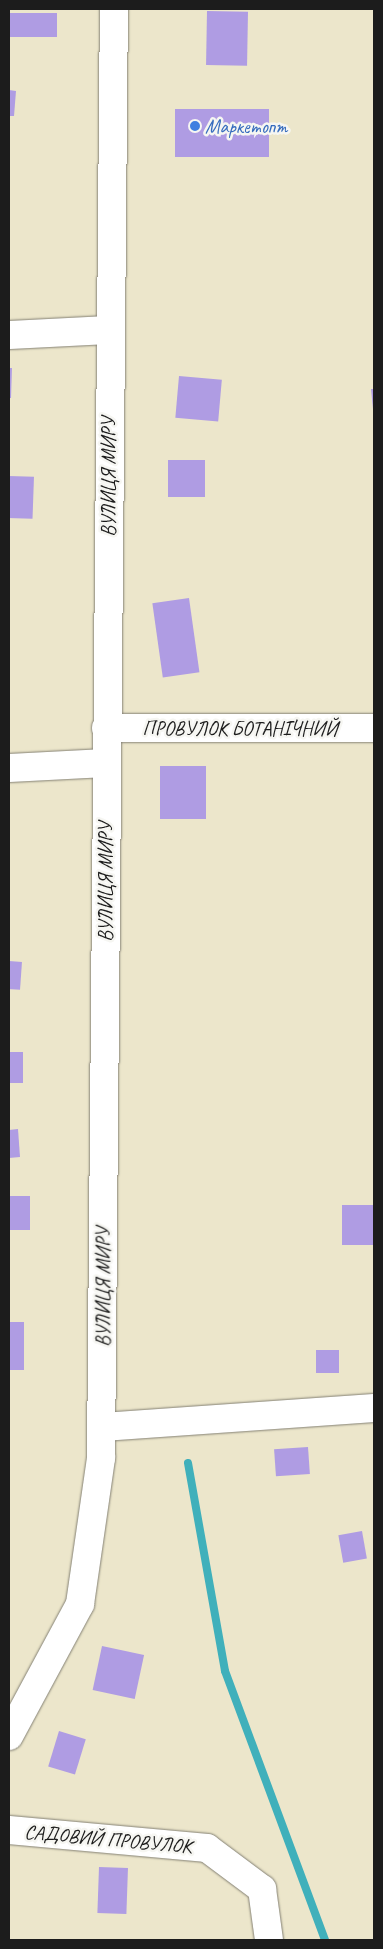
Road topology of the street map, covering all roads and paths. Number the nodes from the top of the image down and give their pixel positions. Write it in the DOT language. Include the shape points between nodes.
graph roads {
  1 [pos="114,9"];
  2 [pos="109,330"];
  3 [pos="9,335"];
  4 [pos="106,728"];
  5 [pos="374,728"];
  6 [pos="106,763"];
  7 [pos="9,768"];
  8 [pos="374,1408"];
  9 [pos="102,1427"];
  10 [pos="9,1736"];
  11 [pos="9,1830"];
  12 [pos="268,1940"];
  1 -- 2 [label="street, ВУЛИЦЯ МИРУ"];
  2 -- 3 [label="street"];
  2 -- 4 [label="street, ВУЛИЦЯ МИРУ"];
  4 -- 5 [label="street, ПРОВУЛОК БОТАНІЧНИЙ"];
  4 -- 6 [label="street, ВУЛИЦЯ МИРУ"];
  6 -- 7 [label="street"];
  6 -- 9 [label="street, ВУЛИЦЯ МИРУ"];
  8 -- 9 [label="street"];
  9 -- 10 [label="street, ВУЛИЦЯ МИРУ" via="102,1458 80,1604"];
  11 -- 12 [label="street, САДОВИЙ ПРОВУЛОК" via="207,1848 262,1889"];
}
